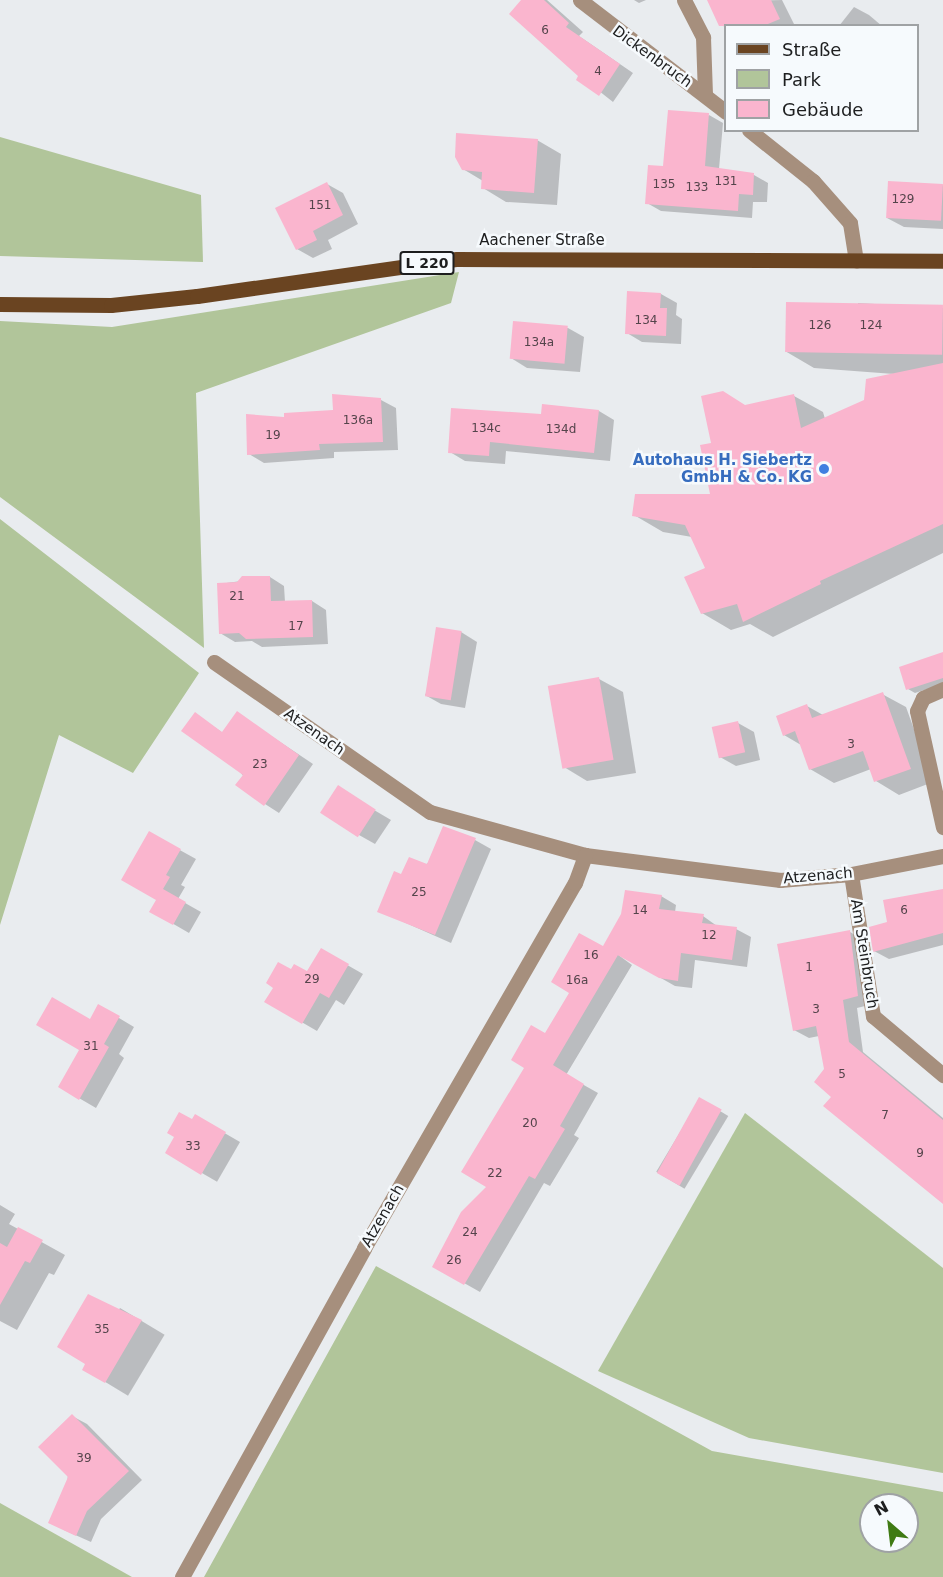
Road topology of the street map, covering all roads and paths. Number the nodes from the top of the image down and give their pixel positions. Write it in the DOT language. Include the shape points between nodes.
graph roads {
  1 [pos="580,0"];
  2 [pos="684,0"];
  3 [pos="705,95"];
  4 [pos="724,110"];
  5 [pos="751,132"];
  6 [pos="856,261"];
  7 [pos="943,261"];
  8 [pos="0,304"];
  9 [pos="214,662"];
  10 [pos="943,689"];
  11 [pos="943,827"];
  12 [pos="585,855"];
  13 [pos="943,856"];
  14 [pos="850,874"];
  15 [pos="943,1075"];
  16 [pos="182,1577"];
  1 -- 3 [label="street, Dickenbruch"];
  2 -- 3 [label="street" via="703,37"];
  3 -- 4 [label="street, Dickenbruch"];
  5 -- 6 [label="street" via="813,182 850,223"];
  6 -- 7 [label="main road, Aachener Straße / L 220"];
  6 -- 8 [label="main road, Aachener Straße / L 220" via="457,259 186,297 111,304"];
  9 -- 12 [label="street, Atzenach" via="430,812"];
  10 -- 11 [label="street" via="923,698 917,711"];
  12 -- 14 [label="street, Atzenach" via="780,880"];
  12 -- 16 [label="street, Atzenach" via="575,883 364,1248"];
  13 -- 14 [label="street, Atzenach"];
  14 -- 15 [label="street, Am Steinbruch" via="873,1016"];
}
